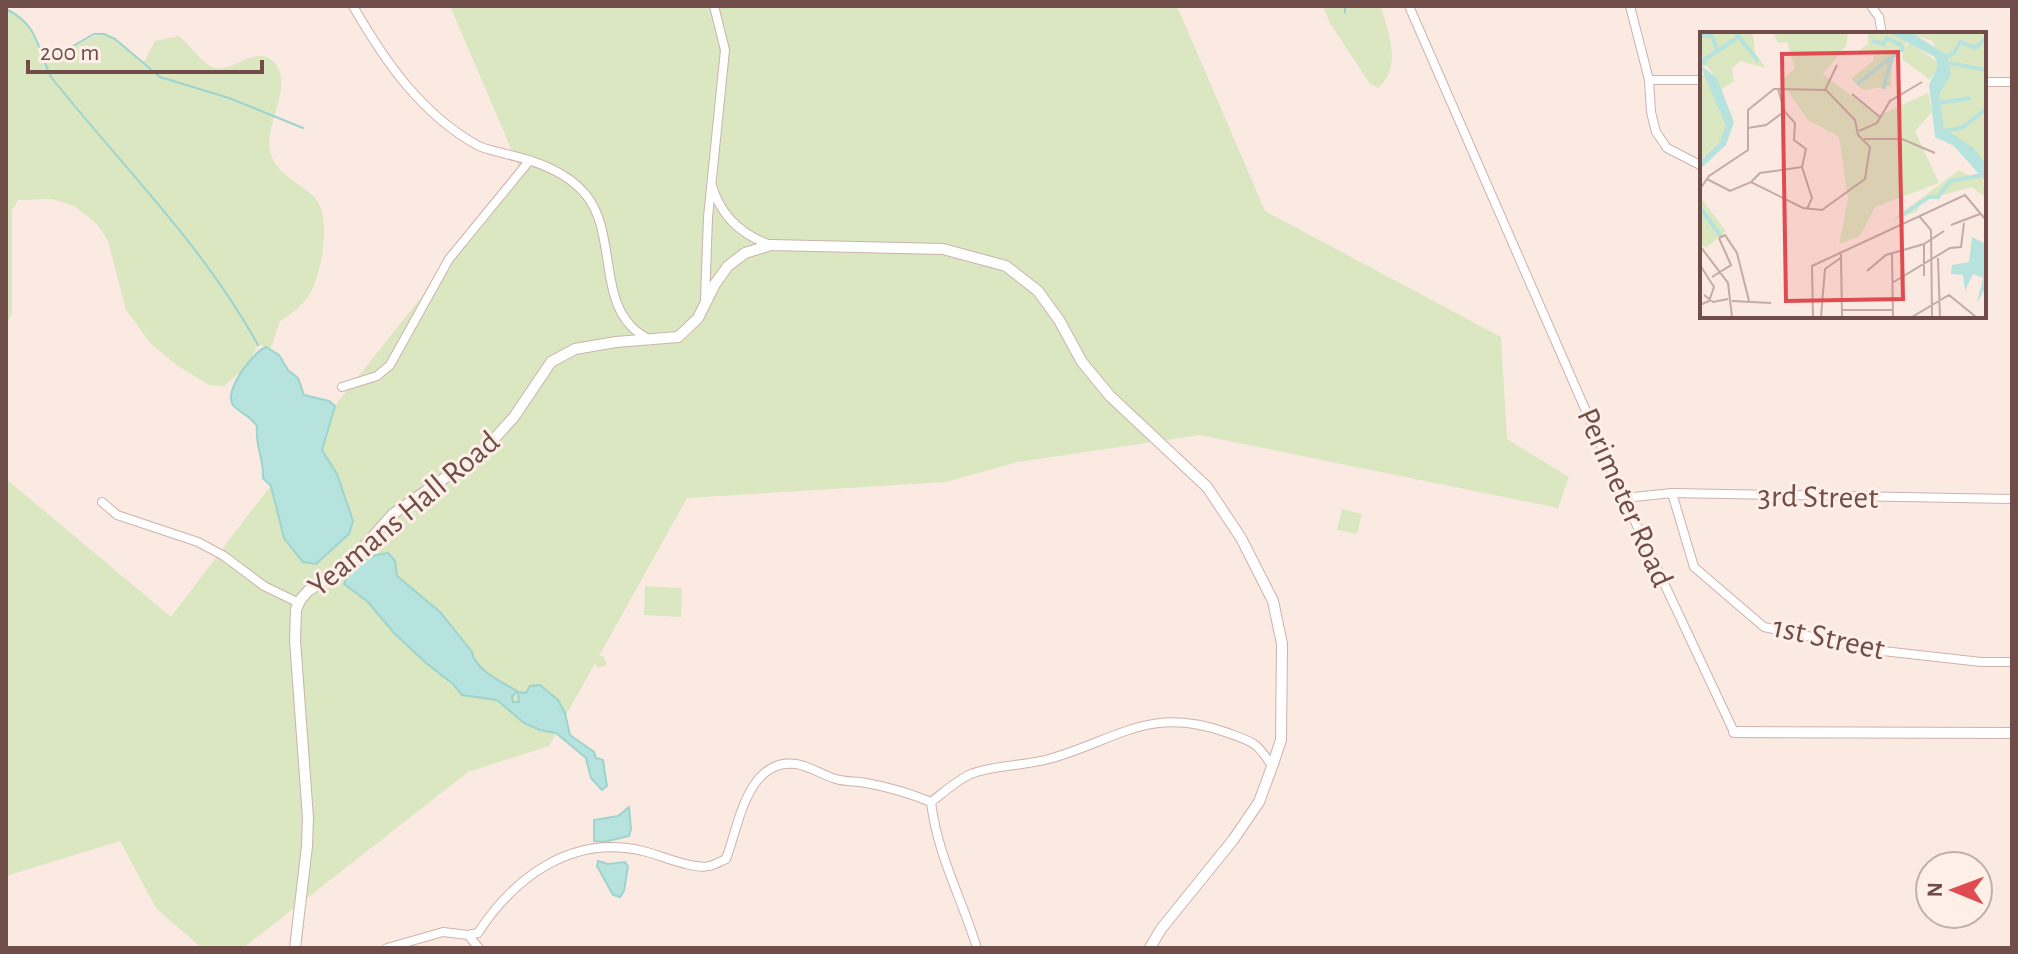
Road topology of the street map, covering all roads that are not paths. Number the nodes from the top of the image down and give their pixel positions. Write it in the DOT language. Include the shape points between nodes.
graph roads {
  1 [pos="353,6"];
  2 [pos="714,6"];
  3 [pos="1409,6"];
  4 [pos="1630,6"];
  5 [pos="1871,6"];
  6 [pos="1882,32"];
  7 [pos="1649,80"];
  8 [pos="1700,80"];
  9 [pos="1986,82"];
  10 [pos="2012,82"];
  11 [pos="530,160"];
  12 [pos="1700,165"];
  13 [pos="711,182"];
  14 [pos="771,245"];
  15 [pos="705,304"];
  16 [pos="651,341"];
  17 [pos="342,387"];
  18 [pos="1672,493"];
  19 [pos="1624,498"];
  20 [pos="2012,499"];
  21 [pos="102,502"];
  22 [pos="299,603"];
  23 [pos="2012,662"];
  24 [pos="1734,732"];
  25 [pos="2012,733"];
  26 [pos="1272,766"];
  27 [pos="931,802"];
  28 [pos="468,935"];
  29 [pos="295,948"];
  30 [pos="387,948"];
  31 [pos="479,948"];
  32 [pos="977,948"];
  33 [pos="1150,948"];
  1 -- 11 [label="street" via="401,79 443,123 480,147"];
  2 -- 13 [label="street" via="725,50"];
  3 -- 19 [label="street, Perimeter Road"];
  4 -- 7 [label="street"];
  5 -- 6 [label="street"];
  7 -- 8 [label="street"];
  7 -- 12 [label="street" via="1656,132 1667,148"];
  9 -- 10 [label="street"];
  11 -- 16 [label="street" via="559,172 589,198 623,316"];
  11 -- 17 [label="street" via="449,259 390,365 377,376"];
  13 -- 14 [label="street" via="729,219 747,235"];
  13 -- 15 [label="street"];
  14 -- 15 [label="street, Yeamans Hall Road" via="745,253 728,266"];
  14 -- 26 [label="street, Yeamans Hall Road" via="943,249 1006,266 1038,291 1110,396 1207,487 1261,574 1282,644 1281,740"];
  15 -- 16 [label="street, Yeamans Hall Road" via="678,337"];
  16 -- 22 [label="street, Yeamans Hall Road" via="575,349 551,362 514,417 482,452 393,514 348,564"];
  18 -- 19 [label="street, 3rd Street"];
  18 -- 20 [label="street, 3rd Street"];
  18 -- 23 [label="street, 1st Street" via="1694,567 1764,627 1874,650"];
  19 -- 24 [label="street, Perimeter Road"];
  21 -- 22 [label="street" via="117,515 198,542"];
  22 -- 29 [label="street, Yeamans Hall Road" via="295,640 308,818"];
  24 -- 25 [label="street, Perimeter Road"];
  26 -- 27 [label="street" via="1259,746 1241,738 1206,725 1159,722 1134,726 1052,758 969,775"];
  26 -- 33 [label="street, Yeamans Hall Road" via="1259,802"];
  27 -- 28 [label="street" via="795,764 772,767 752,787 726,859 697,867 638,850 570,852 517,884 478,933"];
  27 -- 32 [label="street" via="940,850"];
  28 -- 30 [label="street" via="443,932"];
  28 -- 31 [label="street"];
}
